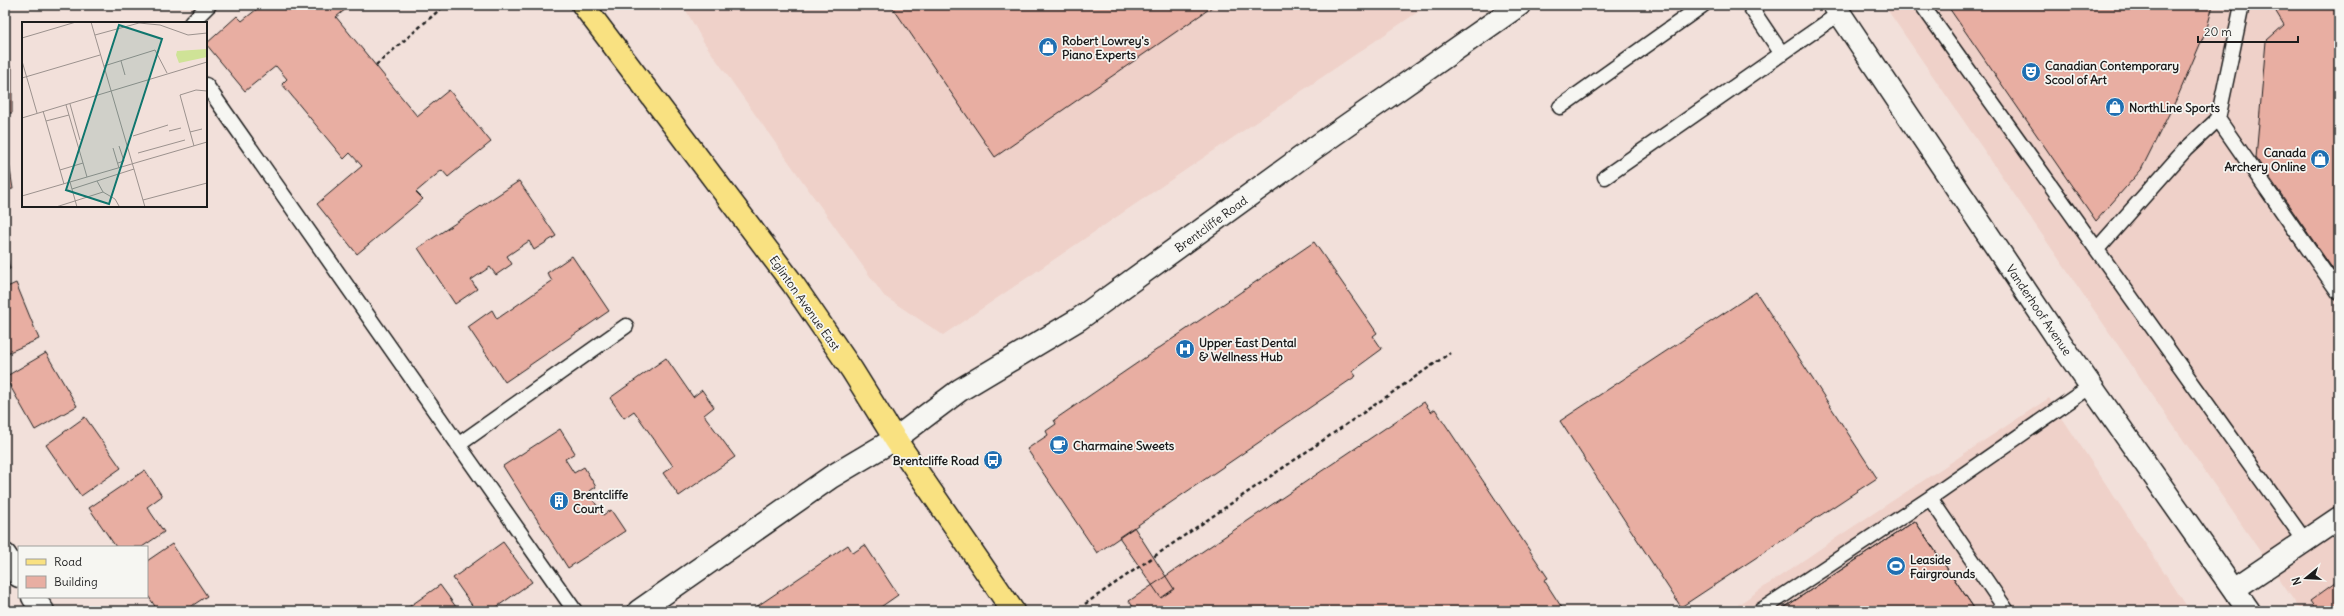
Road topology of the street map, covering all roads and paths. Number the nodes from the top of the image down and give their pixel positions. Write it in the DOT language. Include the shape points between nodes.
graph roads {
  1 [pos="209,5"];
  2 [pos="445,5"];
  3 [pos="583,5"];
  4 [pos="1519,5"];
  5 [pos="1703,5"];
  6 [pos="1749,5"];
  7 [pos="1922,5"];
  8 [pos="2242,5"];
  9 [pos="1837,9"];
  10 [pos="192,22"];
  11 [pos="1782,54"];
  12 [pos="376,66"];
  13 [pos="207,86"];
  14 [pos="1560,107"];
  15 [pos="2218,119"];
  16 [pos="1605,177"];
  17 [pos="2098,248"];
  18 [pos="2339,293"];
  19 [pos="626,326"];
  20 [pos="1450,353"];
  21 [pos="2091,386"];
  22 [pos="895,439"];
  23 [pos="458,445"];
  24 [pos="1930,498"];
  25 [pos="2339,518"];
  26 [pos="2306,541"];
  27 [pos="5,556"];
  28 [pos="18,575"];
  29 [pos="2234,589"];
  30 [pos="34,598"];
  31 [pos="1085,604"];
  32 [pos="42,611"];
  33 [pos="575,611"];
  34 [pos="639,611"];
  35 [pos="1014,611"];
  36 [pos="1760,611"];
  37 [pos="2007,611"];
  38 [pos="2248,611"];
  1 -- 10 [label="lane"];
  2 -- 12 [label="path"];
  3 -- 22 [label="main road, Eglinton Avenue East" via="793,284 852,370"];
  4 -- 22 [label="street, Brentcliffe Road" via="1313,150 1079,320 960,390"];
  5 -- 14 [label="lane"];
  6 -- 11 [label="lane"];
  7 -- 17 [label="lane"];
  8 -- 15 [label="lane"];
  9 -- 11 [label="lane"];
  9 -- 21 [label="street, Vanderhoof Avenue"];
  11 -- 16 [label="lane"];
  13 -- 23 [label="lane"];
  15 -- 17 [label="lane" via="2185,150"];
  15 -- 18 [label="lane"];
  17 -- 26 [label="lane"];
  19 -- 23 [label="lane"];
  20 -- 31 [label="path"];
  21 -- 24 [label="lane"];
  21 -- 29 [label="street, Vanderhoof Avenue"];
  22 -- 34 [label="street, Brentcliffe Road" via="832,477"];
  22 -- 35 [label="main road, Eglinton Avenue East"];
  23 -- 33 [label="lane"];
  24 -- 36 [label="lane"];
  24 -- 37 [label="lane"];
  25 -- 26 [label="street"];
  26 -- 29 [label="street"];
  27 -- 28 [label="street"];
  29 -- 38 [label="street, Vanderhoof Avenue"];
  30 -- 32 [label="street"];
}
